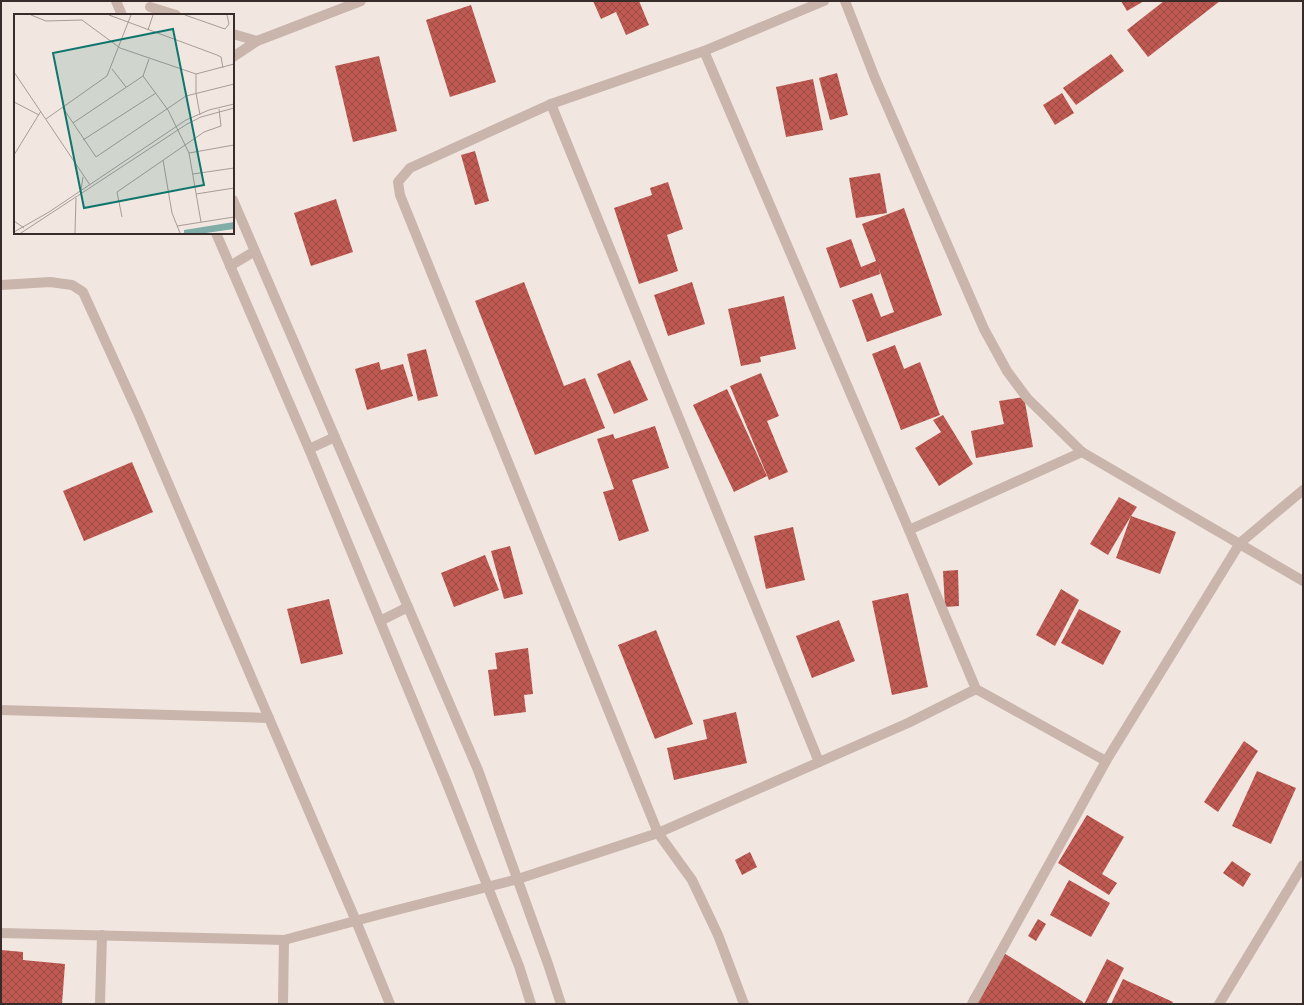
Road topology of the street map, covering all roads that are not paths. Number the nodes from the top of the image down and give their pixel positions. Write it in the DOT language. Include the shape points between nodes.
graph roads {
  1 [pos="116,1"];
  2 [pos="361,1"];
  3 [pos="824,1"];
  4 [pos="845,1"];
  5 [pos="150,8"];
  6 [pos="122,14"];
  7 [pos="172,14"];
  8 [pos="234,34"];
  9 [pos="257,41"];
  10 [pos="704,52"];
  11 [pos="234,56"];
  12 [pos="551,104"];
  13 [pos="234,202"];
  14 [pos="216,234"];
  15 [pos="255,251"];
  16 [pos="230,266"];
  17 [pos="1,285"];
  18 [pos="335,437"];
  19 [pos="309,449"];
  20 [pos="1082,452"];
  21 [pos="1303,490"];
  22 [pos="909,530"];
  23 [pos="1240,543"];
  24 [pos="1303,581"];
  25 [pos="408,607"];
  26 [pos="380,622"];
  27 [pos="976,689"];
  28 [pos="1,710"];
  29 [pos="269,718"];
  30 [pos="1106,761"];
  31 [pos="819,762"];
  32 [pos="658,833"];
  33 [pos="1303,865"];
  34 [pos="518,879"];
  35 [pos="488,887"];
  36 [pos="356,921"];
  37 [pos="1,932"];
  38 [pos="102,935"];
  39 [pos="284,940"];
  40 [pos="100,1004"];
  41 [pos="283,1004"];
  42 [pos="390,1004"];
  43 [pos="531,1004"];
  44 [pos="561,1004"];
  45 [pos="744,1004"];
  46 [pos="972,1004"];
  47 [pos="1219,1004"];
  1 -- 6 [label="street"];
  2 -- 9 [label="street"];
  3 -- 10 [label="street"];
  4 -- 20 [label="street" via="875,78 984,329 1007,371 1027,398"];
  5 -- 7 [label="street"];
  8 -- 9 [label="street"];
  9 -- 11 [label="street"];
  10 -- 12 [label="street"];
  10 -- 22 [label="street"];
  12 -- 31 [label="street"];
  12 -- 32 [label="street" via="410,168 398,182 400,195"];
  13 -- 15 [label="street"];
  14 -- 16 [label="street"];
  15 -- 16 [label="street"];
  15 -- 18 [label="street"];
  16 -- 19 [label="street"];
  17 -- 29 [label="street" via="50,282 72,285 83,292"];
  18 -- 19 [label="street"];
  18 -- 25 [label="street"];
  19 -- 26 [label="street"];
  20 -- 22 [label="street"];
  20 -- 23 [label="street"];
  21 -- 23 [label="street"];
  22 -- 27 [label="street"];
  23 -- 24 [label="street"];
  23 -- 30 [label="street"];
  25 -- 26 [label="street"];
  25 -- 34 [label="street" via="478,770"];
  26 -- 35 [label="street"];
  27 -- 30 [label="street"];
  27 -- 31 [label="street" via="908,723"];
  28 -- 29 [label="street"];
  29 -- 36 [label="street"];
  30 -- 46 [label="street"];
  31 -- 32 [label="street"];
  32 -- 34 [label="street"];
  32 -- 45 [label="street" via="692,880 718,935"];
  33 -- 47 [label="street"];
  34 -- 35 [label="street"];
  34 -- 44 [label="street"];
  35 -- 36 [label="street"];
  35 -- 43 [label="street"];
  36 -- 39 [label="street"];
  36 -- 42 [label="street"];
  37 -- 38 [label="street"];
  38 -- 39 [label="street"];
  38 -- 40 [label="street"];
  39 -- 41 [label="street"];
}
